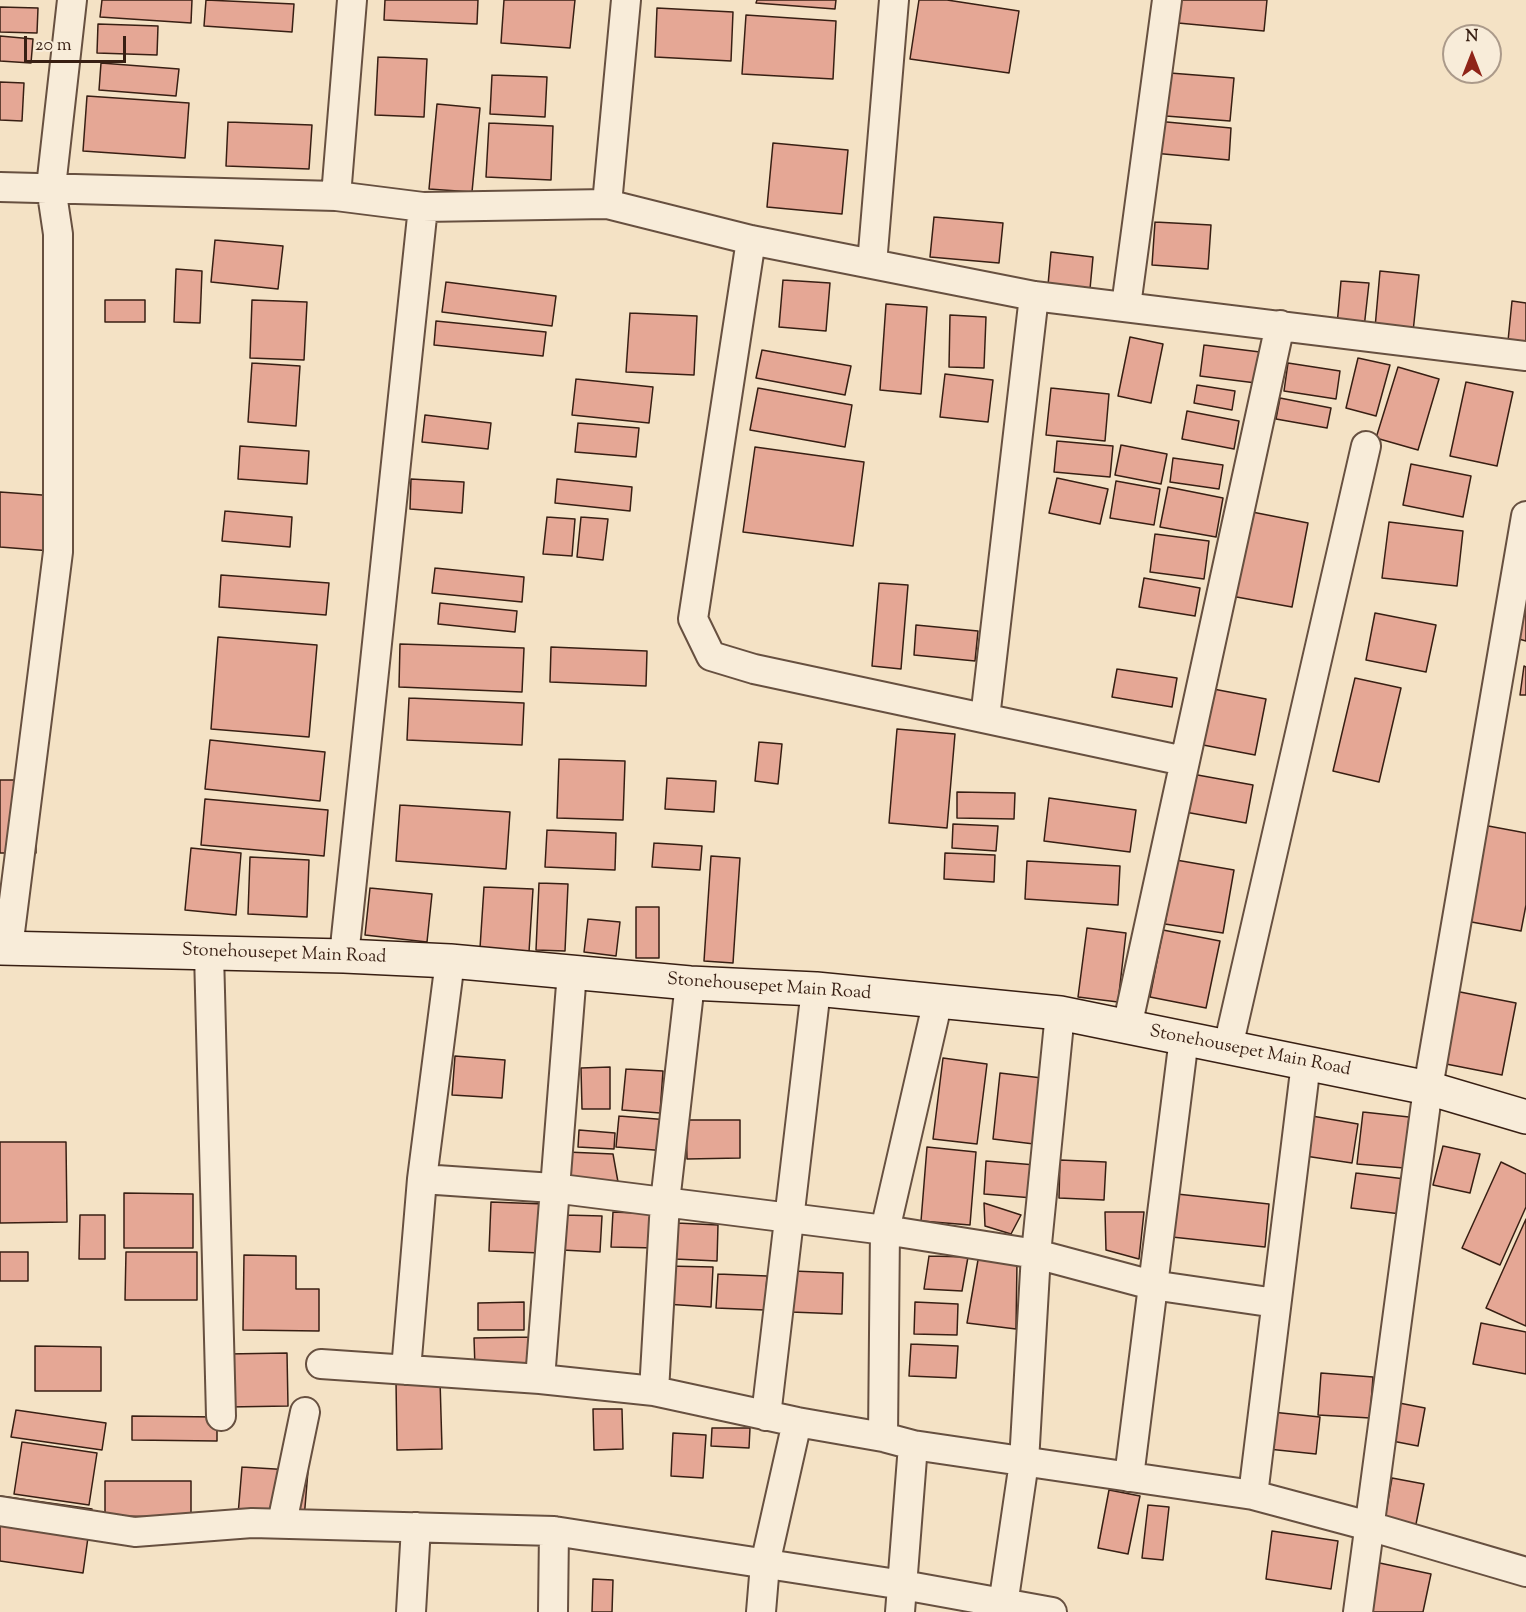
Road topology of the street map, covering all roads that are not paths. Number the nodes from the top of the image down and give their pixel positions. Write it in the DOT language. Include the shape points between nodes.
graph roads {
  1 [pos="72,0"];
  2 [pos="352,0"];
  3 [pos="626,0"];
  4 [pos="894,0"];
  5 [pos="1167,0"];
  6 [pos="0,187"];
  7 [pos="51,188"];
  8 [pos="336,196"];
  9 [pos="607,204"];
  10 [pos="423,207"];
  11 [pos="751,240"];
  12 [pos="873,264"];
  13 [pos="1034,296"];
  14 [pos="1126,306"];
  15 [pos="1280,325"];
  16 [pos="1526,356"];
  17 [pos="1365,446"];
  18 [pos="1526,516"];
  19 [pos="985,718"];
  20 [pos="1184,761"];
  21 [pos="4,948"];
  22 [pos="209,953"];
  23 [pos="344,956"];
  24 [pos="450,961"];
  25 [pos="572,972"];
  26 [pos="690,983"];
  27 [pos="816,989"];
  28 [pos="938,1000"];
  29 [pos="1060,1013"];
  30 [pos="1127,1027"];
  31 [pos="1184,1038"];
  32 [pos="1228,1047"];
  33 [pos="1306,1064"];
  34 [pos="1428,1088"];
  35 [pos="1526,1117"];
  36 [pos="422,1179"];
  37 [pos="554,1188"];
  38 [pos="665,1202"];
  39 [pos="790,1217"];
  40 [pos="885,1230"];
  41 [pos="1036,1254"];
  42 [pos="1152,1285"];
  43 [pos="1276,1303"];
  44 [pos="321,1364"];
  45 [pos="406,1370"];
  46 [pos="540,1378"];
  47 [pos="654,1391"];
  48 [pos="305,1412"];
  49 [pos="221,1416"];
  50 [pos="766,1416"];
  51 [pos="797,1422"];
  52 [pos="883,1437"];
  53 [pos="913,1445"];
  54 [pos="1023,1462"];
  55 [pos="1129,1477"];
  56 [pos="1253,1495"];
  57 [pos="0,1510"];
  58 [pos="282,1523"];
  59 [pos="1369,1526"];
  60 [pos="416,1527"];
  61 [pos="554,1531"];
  62 [pos="765,1564"];
  63 [pos="1526,1572"];
  64 [pos="901,1598"];
  65 [pos="1003,1608"];
  66 [pos="411,1612"];
  67 [pos="553,1612"];
  68 [pos="761,1612"];
  69 [pos="1052,1612"];
  70 [pos="1358,1612"];
  1 -- 7 [label="street"];
  2 -- 8 [label="street"];
  3 -- 9 [label="street"];
  4 -- 12 [label="street"];
  5 -- 14 [label="street"];
  6 -- 7 [label="street"];
  7 -- 8 [label="street"];
  7 -- 21 [label="street" via="58,234 58,552"];
  8 -- 10 [label="street"];
  9 -- 10 [label="street"];
  9 -- 11 [label="street"];
  10 -- 23 [label="street"];
  11 -- 12 [label="street"];
  11 -- 19 [label="street" via="693,619 711,656 754,669"];
  12 -- 13 [label="street"];
  13 -- 14 [label="street"];
  13 -- 19 [label="street"];
  14 -- 15 [label="street"];
  15 -- 16 [label="street"];
  15 -- 20 [label="street"];
  17 -- 32 [label="street"];
  18 -- 34 [label="street"];
  19 -- 20 [label="street"];
  20 -- 30 [label="street"];
  21 -- 22 [label="main road, Stonehousepet Main Road"];
  22 -- 23 [label="main road, Stonehousepet Main Road"];
  22 -- 49 [label="street"];
  23 -- 24 [label="main road, Stonehousepet Main Road"];
  24 -- 25 [label="main road, Stonehousepet Main Road"];
  24 -- 36 [label="street"];
  25 -- 26 [label="main road, Stonehousepet Main Road"];
  25 -- 37 [label="street"];
  26 -- 27 [label="main road, Stonehousepet Main Road"];
  26 -- 38 [label="street"];
  27 -- 28 [label="main road, Stonehousepet Main Road"];
  27 -- 39 [label="street"];
  28 -- 29 [label="main road, Stonehousepet Main Road"];
  28 -- 40 [label="street"];
  29 -- 30 [label="main road, Stonehousepet Main Road"];
  29 -- 41 [label="street"];
  30 -- 31 [label="main road, Stonehousepet Main Road"];
  31 -- 32 [label="main road, Stonehousepet Main Road"];
  31 -- 42 [label="street"];
  32 -- 33 [label="main road, Stonehousepet Main Road"];
  33 -- 34 [label="main road, Stonehousepet Main Road"];
  33 -- 43 [label="street"];
  34 -- 35 [label="main road, Stonehousepet Main Road"];
  34 -- 59 [label="street"];
  36 -- 37 [label="street"];
  36 -- 45 [label="street"];
  37 -- 38 [label="street"];
  37 -- 46 [label="street"];
  38 -- 39 [label="street"];
  38 -- 47 [label="street"];
  39 -- 40 [label="street"];
  39 -- 50 [label="street"];
  40 -- 41 [label="street"];
  40 -- 52 [label="street"];
  41 -- 42 [label="street"];
  41 -- 54 [label="street"];
  42 -- 43 [label="street"];
  42 -- 55 [label="street"];
  43 -- 56 [label="street"];
  44 -- 45 [label="street"];
  45 -- 46 [label="street"];
  46 -- 47 [label="street"];
  47 -- 50 [label="street"];
  48 -- 58 [label="street"];
  50 -- 51 [label="street"];
  51 -- 52 [label="street"];
  51 -- 62 [label="street"];
  52 -- 53 [label="street"];
  53 -- 54 [label="street"];
  53 -- 64 [label="street"];
  54 -- 55 [label="street"];
  54 -- 65 [label="street"];
  55 -- 56 [label="street"];
  56 -- 59 [label="street"];
  57 -- 58 [label="street" via="135,1532"];
  58 -- 60 [label="street"];
  59 -- 63 [label="street"];
  59 -- 70 [label="street"];
  60 -- 61 [label="street"];
  60 -- 66 [label="street"];
  61 -- 62 [label="street"];
  61 -- 67 [label="street"];
  62 -- 64 [label="street"];
  62 -- 68 [label="street"];
  64 -- 65 [label="street"];
  65 -- 69 [label="street"];
}
